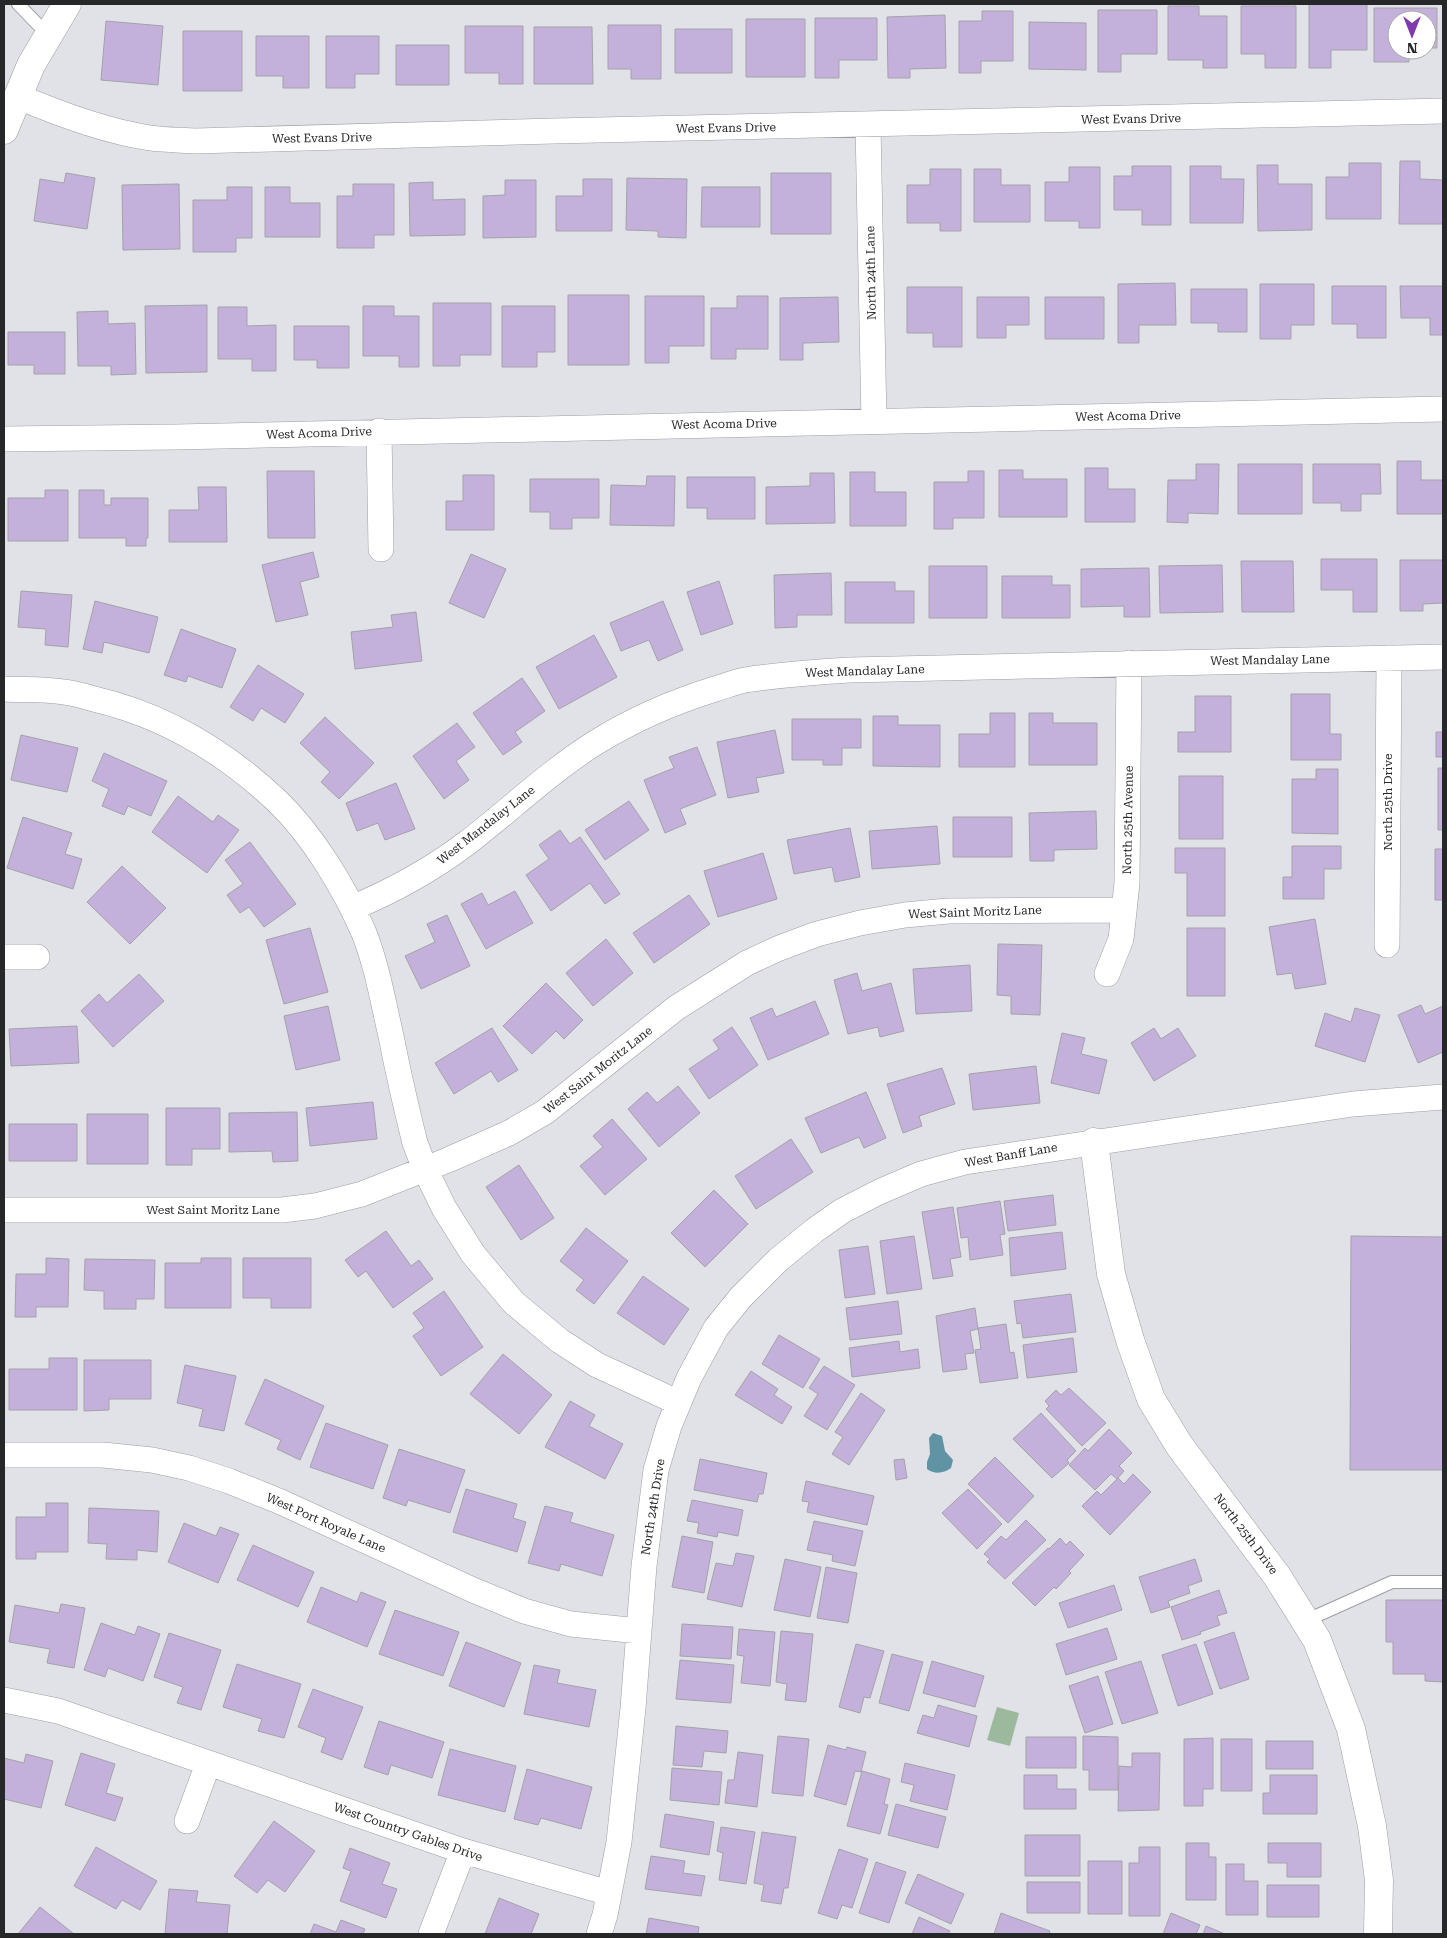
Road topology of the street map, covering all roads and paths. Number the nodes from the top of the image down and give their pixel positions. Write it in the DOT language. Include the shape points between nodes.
graph roads {
  1 [pos="18,4"];
  2 [pos="67,4"];
  3 [pos="48,35"];
  4 [pos="17,96"];
  5 [pos="1443,112"];
  6 [pos="868,125"];
  7 [pos="4,130"];
  8 [pos="1443,409"];
  9 [pos="874,422"];
  10 [pos="379,431"];
  11 [pos="4,439"];
  12 [pos="381,549"];
  13 [pos="1443,657"];
  14 [pos="1389,658"];
  15 [pos="1129,663"];
  16 [pos="4,689"];
  17 [pos="352,908"];
  18 [pos="1124,910"];
  19 [pos="1387,946"];
  20 [pos="4,956"];
  21 [pos="37,956"];
  22 [pos="1107,974"];
  23 [pos="1443,1097"];
  24 [pos="1094,1142"];
  25 [pos="425,1169"];
  26 [pos="4,1210"];
  27 [pos="677,1402"];
  28 [pos="4,1455"];
  29 [pos="1443,1582"];
  30 [pos="1305,1620"];
  31 [pos="639,1631"];
  32 [pos="4,1700"];
  33 [pos="208,1764"];
  34 [pos="187,1821"];
  35 [pos="463,1852"];
  36 [pos="609,1893"];
  37 [pos="431,1934"];
  38 [pos="599,1934"];
  39 [pos="1378,1934"];
  1 -- 3 [label="lane"];
  2 -- 3 [label="street"];
  3 -- 4 [label="street"];
  4 -- 6 [label="street, West Evans Drive" via="104,128 150,138 196,141"];
  4 -- 7 [label="street"];
  5 -- 6 [label="street, West Evans Drive"];
  6 -- 9 [label="street, North 24th Lane"];
  8 -- 9 [label="street, West Acoma Drive"];
  9 -- 10 [label="street, West Acoma Drive"];
  10 -- 11 [label="street, West Acoma Drive"];
  10 -- 12 [label="street"];
  13 -- 14 [label="street, West Mandalay Lane"];
  14 -- 15 [label="street, West Mandalay Lane"];
  14 -- 19 [label="street, North 25th Drive"];
  15 -- 17 [label="street, West Mandalay Lane" via="812,672 743,681 700,694 647,714 595,743 442,861 402,886"];
  15 -- 18 [label="street, North 25th Avenue"];
  16 -- 17 [label="street" via="65,692 118,704 200,740 278,801 320,855"];
  17 -- 25 [label="street" via="378,975 415,1143"];
  18 -- 22 [label="street, North 25th Avenue" via="1121,939"];
  18 -- 25 [label="street, West Saint Moritz Lane" via="905,914 826,932 777,949 748,962 676,1008 545,1112 509,1133"];
  20 -- 21 [label="street"];
  23 -- 24 [label="street, West Banff Lane" via="1353,1104"];
  24 -- 27 [label="street, West Banff Lane" via="965,1162 921,1174 842,1211 778,1260 741,1297 716,1328"];
  24 -- 30 [label="street, North 25th Drive" via="1111,1274 1151,1399 1180,1446 1277,1576"];
  25 -- 26 [label="street, West Saint Moritz Lane" via="362,1194 316,1206 282,1210"];
  25 -- 27 [label="street" via="444,1208 473,1254 514,1303 560,1341 596,1365"];
  27 -- 31 [label="street, North 24th Drive" via="656,1470"];
  28 -- 31 [label="street, West Port Royale Lane" via="103,1455 189,1468 281,1502 524,1611 571,1624"];
  29 -- 30 [label="lane" via="1392,1582"];
  30 -- 39 [label="street, North 25th Drive" via="1317,1640 1351,1729 1372,1826 1378,1871"];
  31 -- 36 [label="street, North 24th Drive" via="619,1842"];
  32 -- 33 [label="street, West Country Gables Drive" via="58,1711"];
  33 -- 34 [label="street"];
  33 -- 35 [label="street, West Country Gables Drive"];
  35 -- 36 [label="street, West Country Gables Drive"];
  35 -- 37 [label="street"];
  36 -- 38 [label="street, North 24th Drive"];
}
